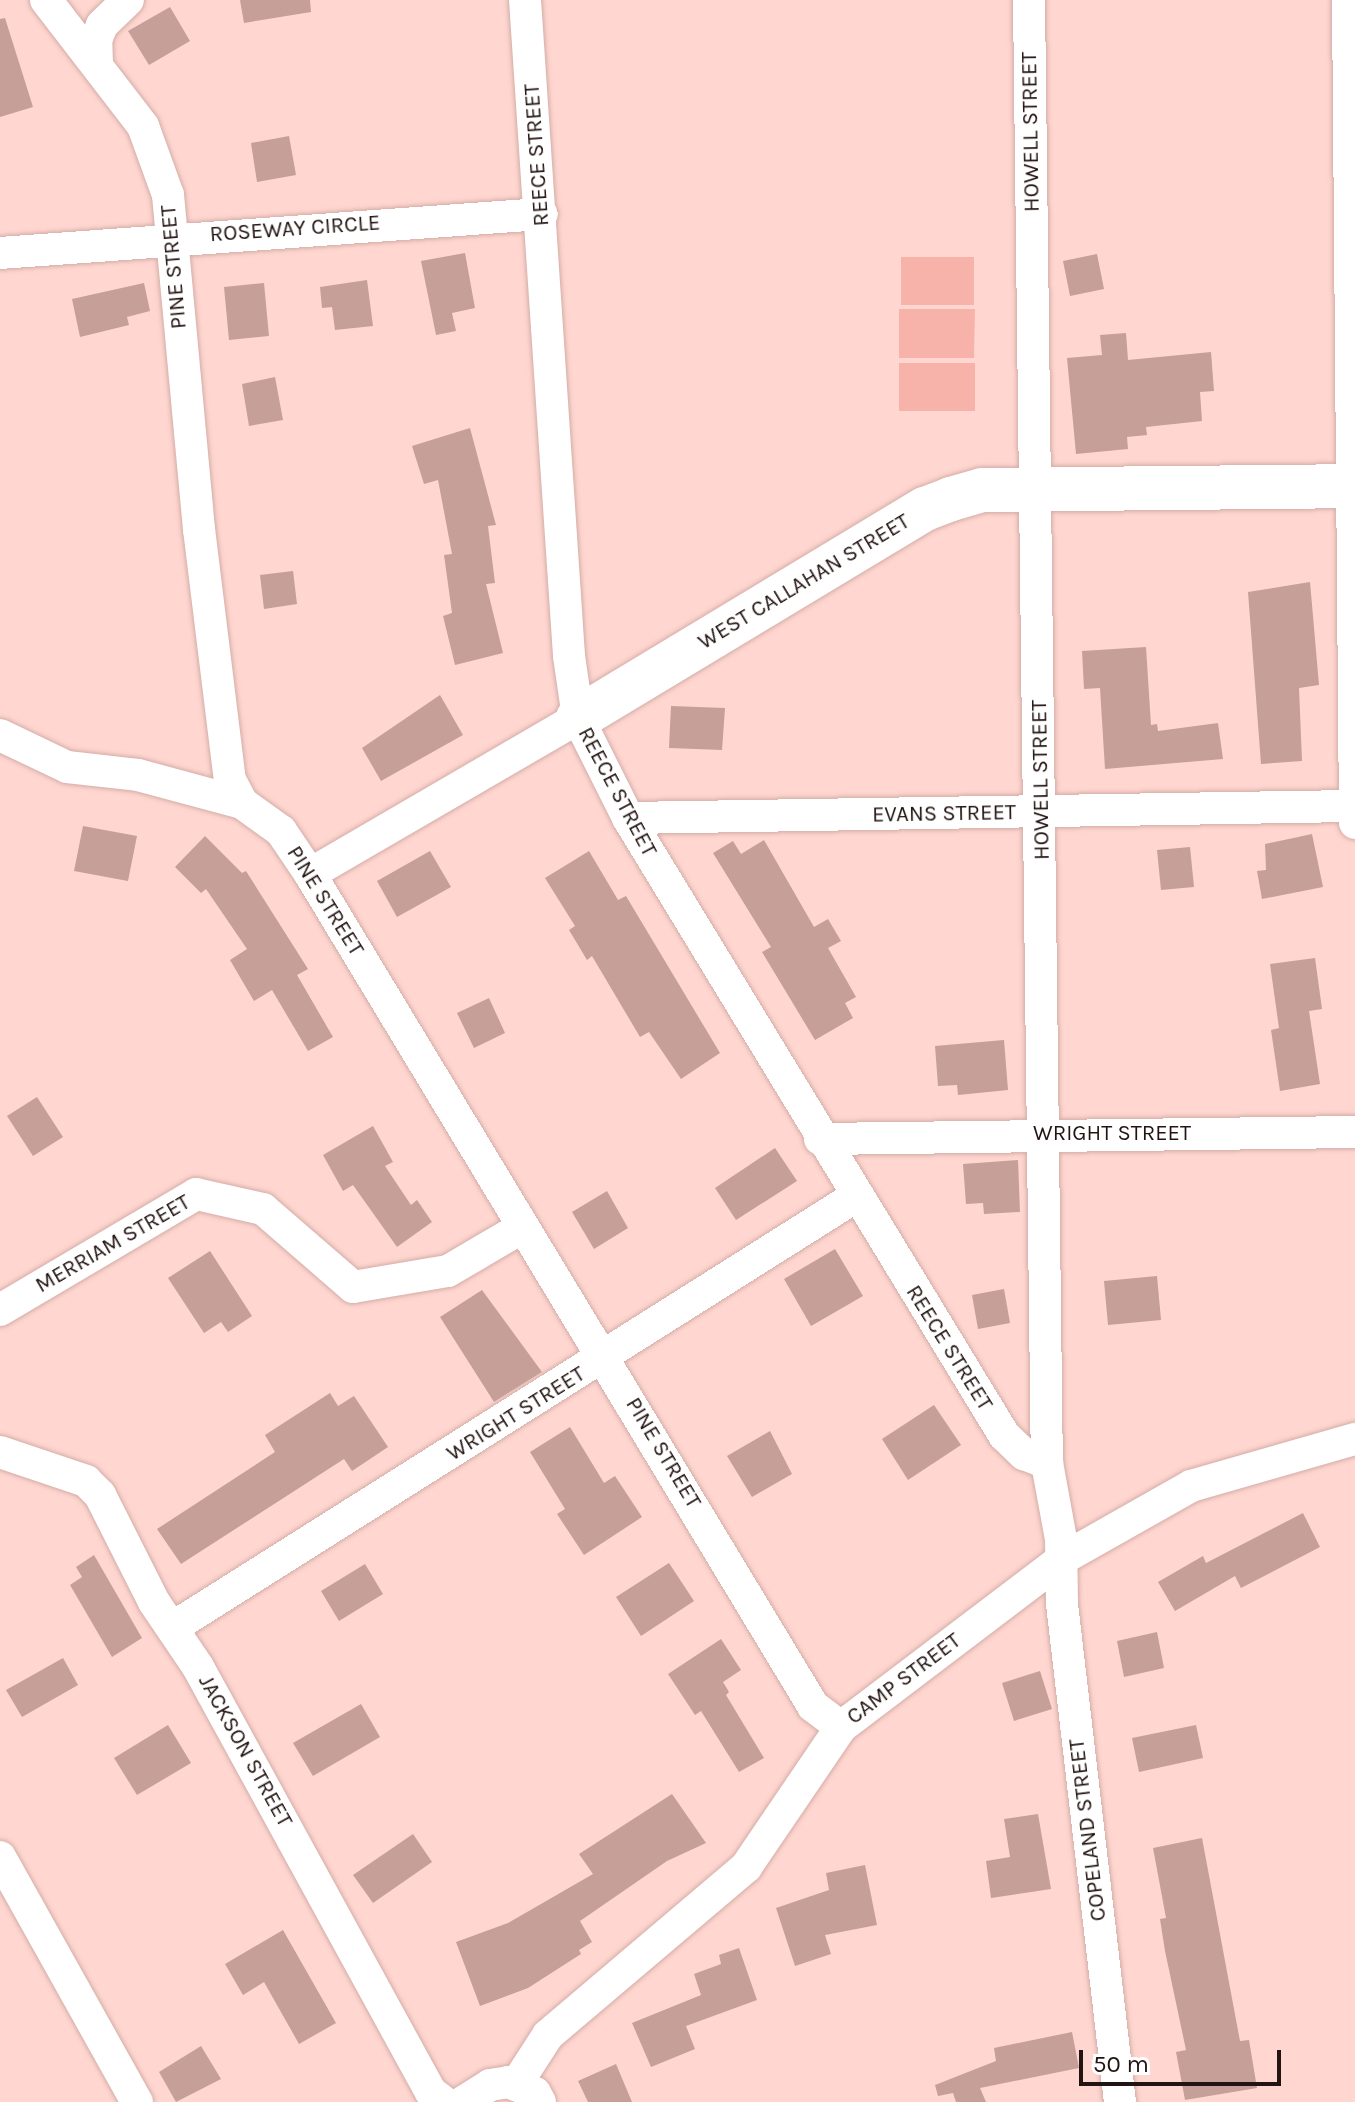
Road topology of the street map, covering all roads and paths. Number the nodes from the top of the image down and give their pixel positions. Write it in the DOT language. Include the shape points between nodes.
graph roads {
  1 [pos="46,0"];
  2 [pos="128,0"];
  3 [pos="525,0"];
  4 [pos="1029,0"];
  5 [pos="1348,0"];
  6 [pos="97,63"];
  7 [pos="542,214"];
  8 [pos="171,237"];
  9 [pos="0,253"];
  10 [pos="1354,486"];
  11 [pos="1035,489"];
  12 [pos="578,718"];
  13 [pos="0,735"];
  14 [pos="242,803"];
  15 [pos="1355,806"];
  16 [pos="1042,812"];
  17 [pos="628,818"];
  18 [pos="1355,823"];
  19 [pos="310,874"];
  20 [pos="1355,1132"];
  21 [pos="1045,1134"];
  22 [pos="820,1139"];
  23 [pos="855,1197"];
  24 [pos="523,1227"];
  25 [pos="0,1310"];
  26 [pos="606,1358"];
  27 [pos="1355,1439"];
  28 [pos="0,1452"];
  29 [pos="1047,1463"];
  30 [pos="1062,1559"];
  31 [pos="175,1626"];
  32 [pos="841,1727"];
  33 [pos="0,1857"];
  34 [pos="529,2092"];
  35 [pos="137,2102"];
  36 [pos="444,2102"];
  37 [pos="463,2102"];
  38 [pos="1120,2102"];
  1 -- 6 [label="street, PINE STREET"];
  2 -- 6 [label="street" via="102,25"];
  3 -- 7 [label="street, REECE STREET"];
  4 -- 11 [label="street, HOWELL STREET"];
  5 -- 10 [label="street"];
  6 -- 8 [label="street, PINE STREET" via="143,126 155,152 168,195"];
  7 -- 8 [label="street, ROSEWAY CIRCLE"];
  7 -- 12 [label="street, REECE STREET" via="569,656"];
  8 -- 9 [label="street, ROSEWAY CIRCLE"];
  8 -- 14 [label="street, PINE STREET" via="225,752 230,780"];
  10 -- 11 [label="street, WEST CALLAHAN STREET"];
  10 -- 15 [label="street"];
  11 -- 12 [label="street, WEST CALLAHAN STREET" via="982,490 925,509"];
  11 -- 16 [label="street, HOWELL STREET"];
  12 -- 17 [label="street, REECE STREET"];
  12 -- 19 [label="street, WEST CALLAHAN STREET"];
  13 -- 14 [label="street" via="67,767 138,775"];
  14 -- 19 [label="street, PINE STREET" via="281,831"];
  15 -- 16 [label="street, EVANS STREET"];
  15 -- 18 [label="street"];
  16 -- 17 [label="street, EVANS STREET"];
  16 -- 21 [label="street, HOWELL STREET"];
  17 -- 22 [label="street, REECE STREET"];
  19 -- 24 [label="street, PINE STREET"];
  20 -- 21 [label="street, WRIGHT STREET"];
  21 -- 22 [label="street, WRIGHT STREET"];
  21 -- 29 [label="street, HOWELL STREET"];
  22 -- 23 [label="street, REECE STREET"];
  23 -- 26 [label="street, WRIGHT STREET"];
  23 -- 29 [label="street, REECE STREET" via="1004,1435 1024,1454"];
  24 -- 25 [label="street, MERRIAM STREET" via="448,1271 353,1287 263,1209 196,1194"];
  24 -- 26 [label="street, PINE STREET"];
  26 -- 31 [label="street, WRIGHT STREET"];
  26 -- 32 [label="street, PINE STREET" via="813,1706"];
  27 -- 30 [label="street, CAMP STREET" via="1191,1486"];
  28 -- 31 [label="street, JACKSON STREET" via="86,1481 104,1503 154,1602"];
  29 -- 30 [label="street, HOWELL STREET"];
  30 -- 32 [label="street, CAMP STREET"];
  30 -- 38 [label="street, COPELAND STREET" via="1062,1604"];
  31 -- 36 [label="street, JACKSON STREET" via="431,2092"];
  32 -- 34 [label="street, CAMP STREET" via="746,1867 548,2035"];
  33 -- 35 [label="street"];
  34 -- 37 [label="street" via="490,2085"];
}
